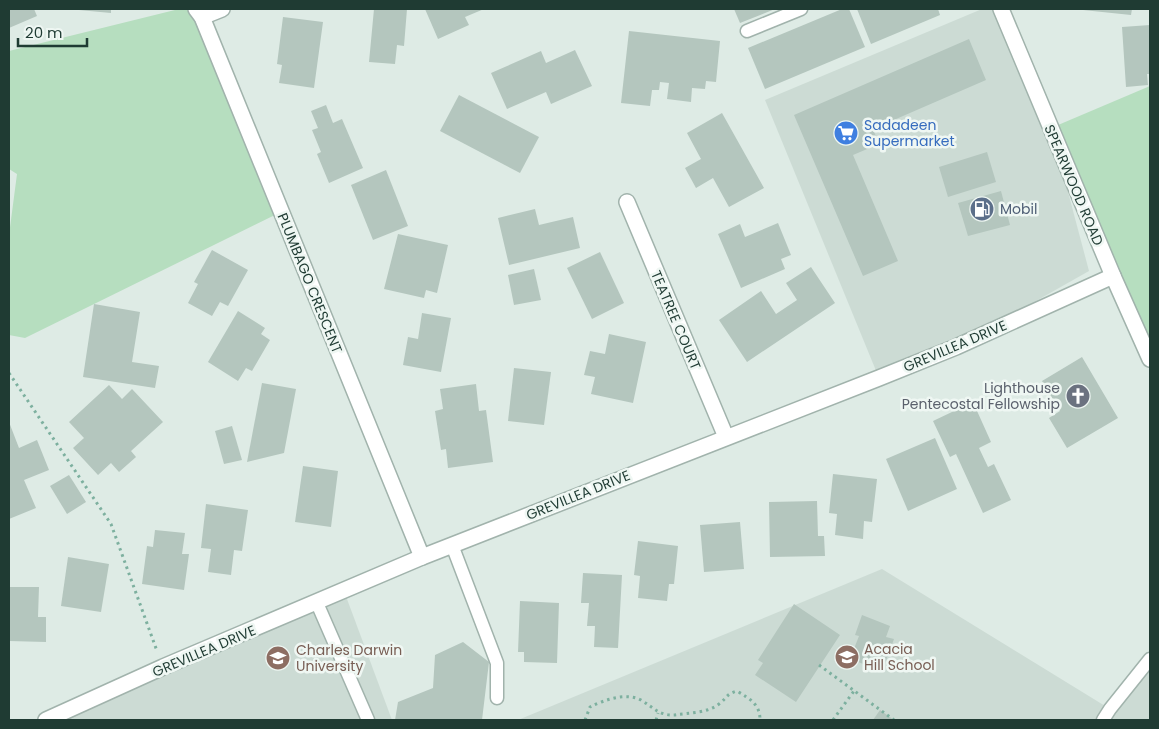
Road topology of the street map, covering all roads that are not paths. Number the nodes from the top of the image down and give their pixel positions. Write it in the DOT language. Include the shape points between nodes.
graph roads {
  1 [pos="222,9"];
  2 [pos="801,9"];
  3 [pos="1001,9"];
  4 [pos="199,13"];
  5 [pos="747,31"];
  6 [pos="627,202"];
  7 [pos="1113,276"];
  8 [pos="1150,359"];
  9 [pos="726,437"];
  10 [pos="452,545"];
  11 [pos="422,557"];
  12 [pos="317,603"];
  13 [pos="1150,659"];
  14 [pos="497,698"];
  15 [pos="46,720"];
  16 [pos="368,720"];
  17 [pos="1103,720"];
  1 -- 4 [label="street"];
  2 -- 5 [label="lane"];
  3 -- 7 [label="street, SPEARWOOD ROAD"];
  4 -- 11 [label="street, PLUMBAGO CRESCENT"];
  6 -- 9 [label="street, TEATREE COURT"];
  7 -- 8 [label="street, SPEARWOOD ROAD"];
  7 -- 9 [label="street, GREVILLEA DRIVE" via="956,346"];
  9 -- 10 [label="street, GREVILLEA DRIVE"];
  10 -- 11 [label="street, GREVILLEA DRIVE"];
  10 -- 14 [label="lane" via="497,663"];
  11 -- 12 [label="street, GREVILLEA DRIVE"];
  12 -- 15 [label="street, GREVILLEA DRIVE"];
  12 -- 16 [label="lane"];
  13 -- 17 [label="lane"];
}
